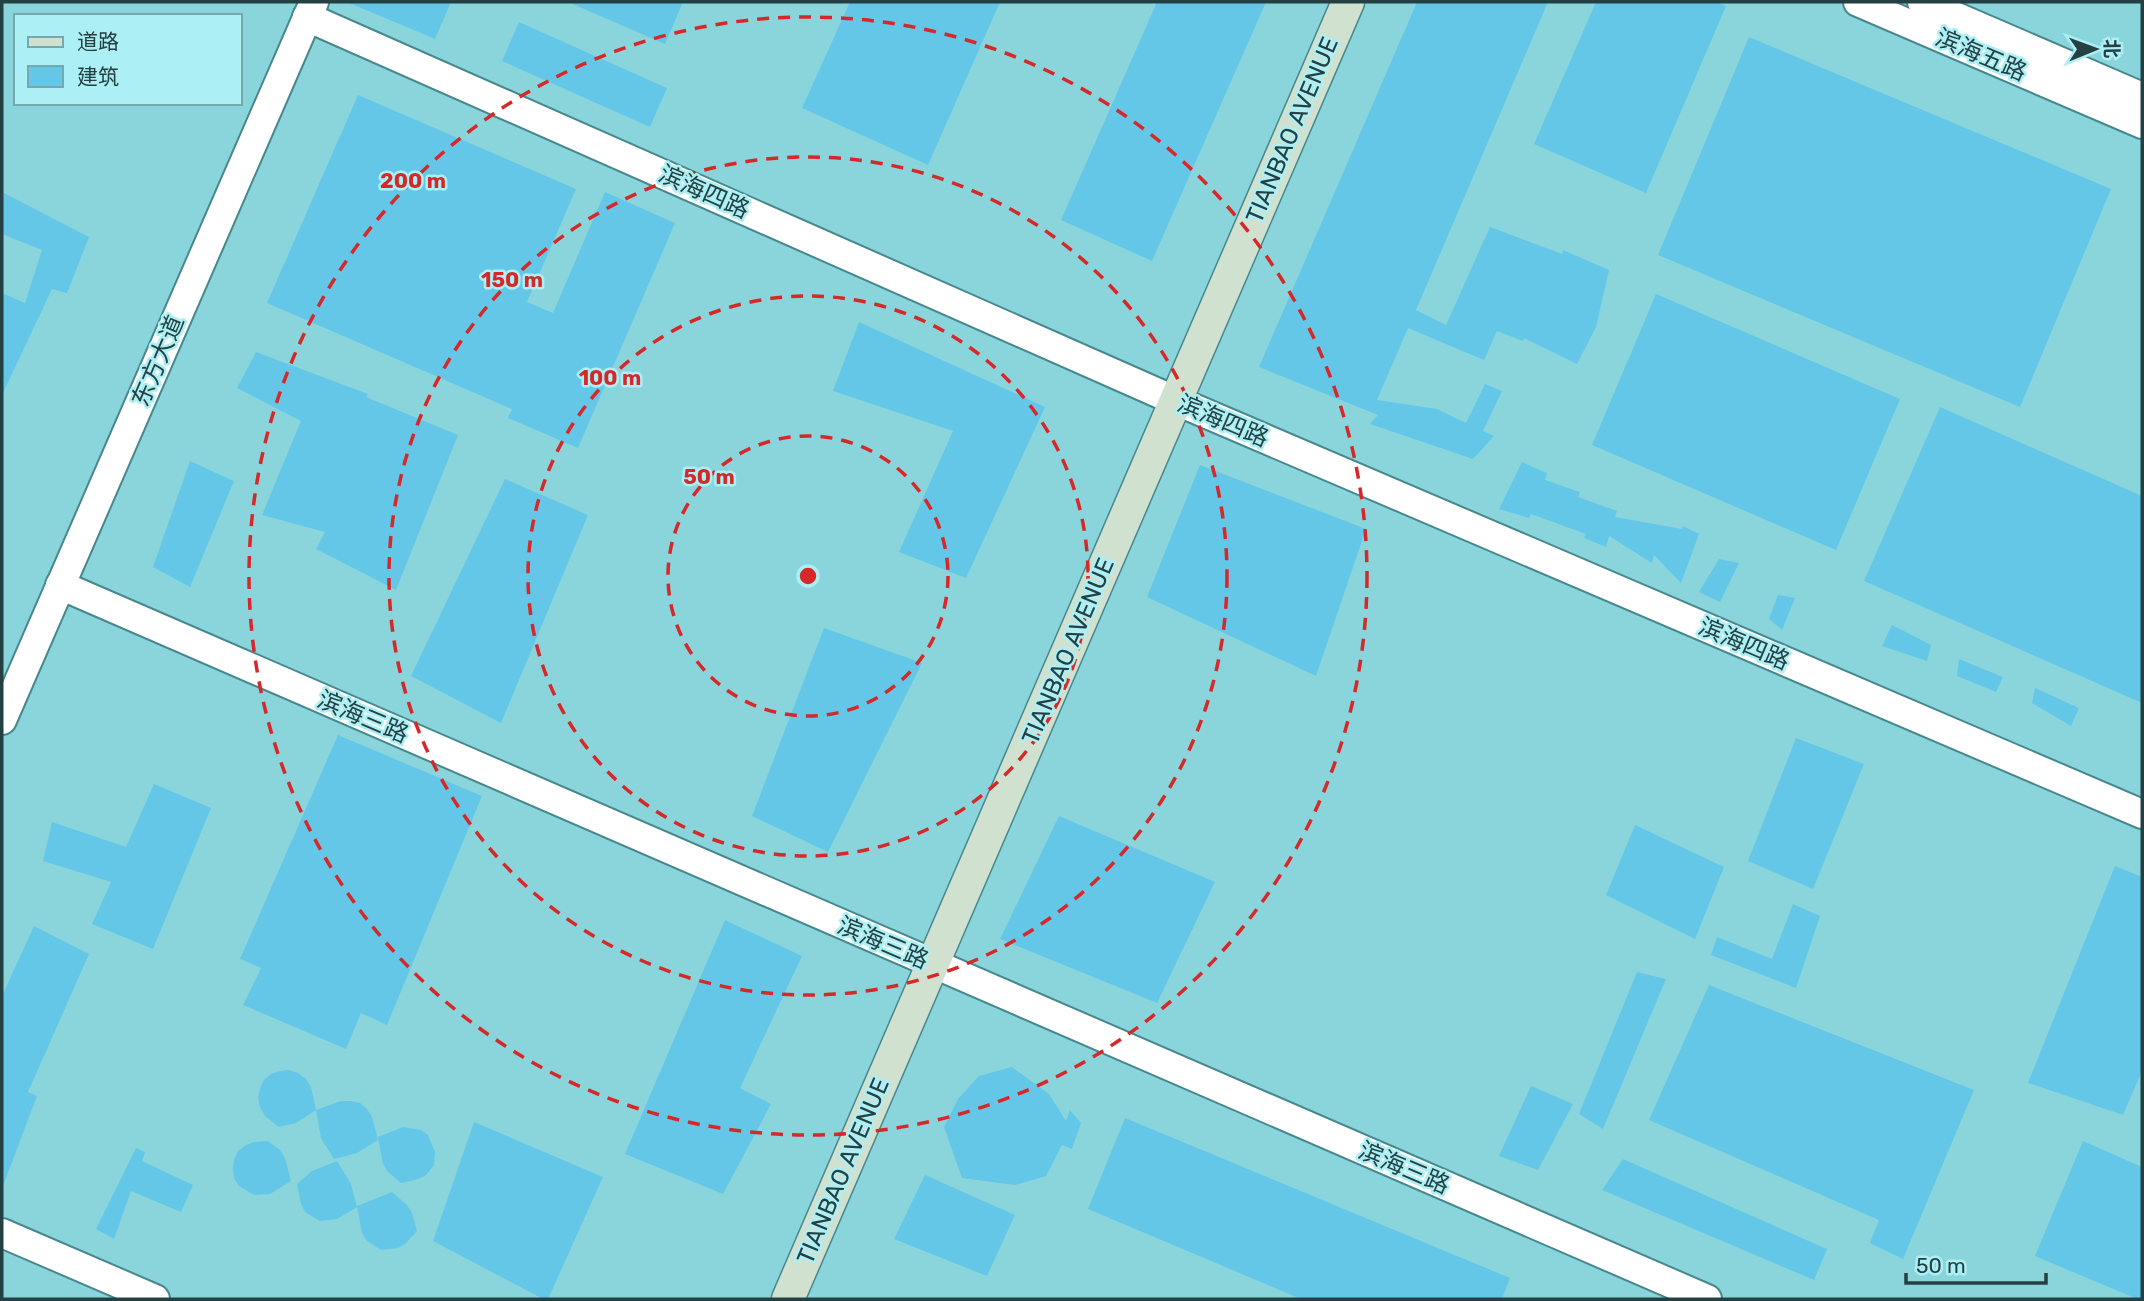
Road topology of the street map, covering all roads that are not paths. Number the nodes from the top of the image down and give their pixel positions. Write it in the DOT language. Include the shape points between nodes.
graph roads {
  1 [pos="1325,2"];
  2 [pos="1348,2"];
  3 [pos="1858,2"];
  4 [pos="1922,2"];
  5 [pos="311,9"];
  6 [pos="2142,97"];
  7 [pos="2142,124"];
  8 [pos="1167,397"];
  9 [pos="60,585"];
  10 [pos="2,720"];
  11 [pos="2142,814"];
  12 [pos="925,960"];
  13 [pos="2,1233"];
  14 [pos="155,1299"];
  15 [pos="766,1299"];
  16 [pos="788,1299"];
  17 [pos="1707,1299"];
  1 -- 8 [label="main road, TIANBAO AVENUE"];
  2 -- 8 [label="main road, TIANBAO AVENUE"];
  3 -- 7 [label="street, 滨海五路"];
  4 -- 6 [label="street, 滨海五路"];
  5 -- 8 [label="street, 滨海四路"];
  5 -- 9 [label="street, 东方大道"];
  8 -- 11 [label="street, 滨海四路"];
  8 -- 12 [label="main road, TIANBAO AVENUE"];
  9 -- 10 [label="street, 东方大道"];
  9 -- 12 [label="street, 滨海三路"];
  12 -- 15 [label="main road, TIANBAO AVENUE"];
  12 -- 16 [label="main road, TIANBAO AVENUE"];
  12 -- 17 [label="street, 滨海三路"];
  13 -- 14 [label="street"];
}
